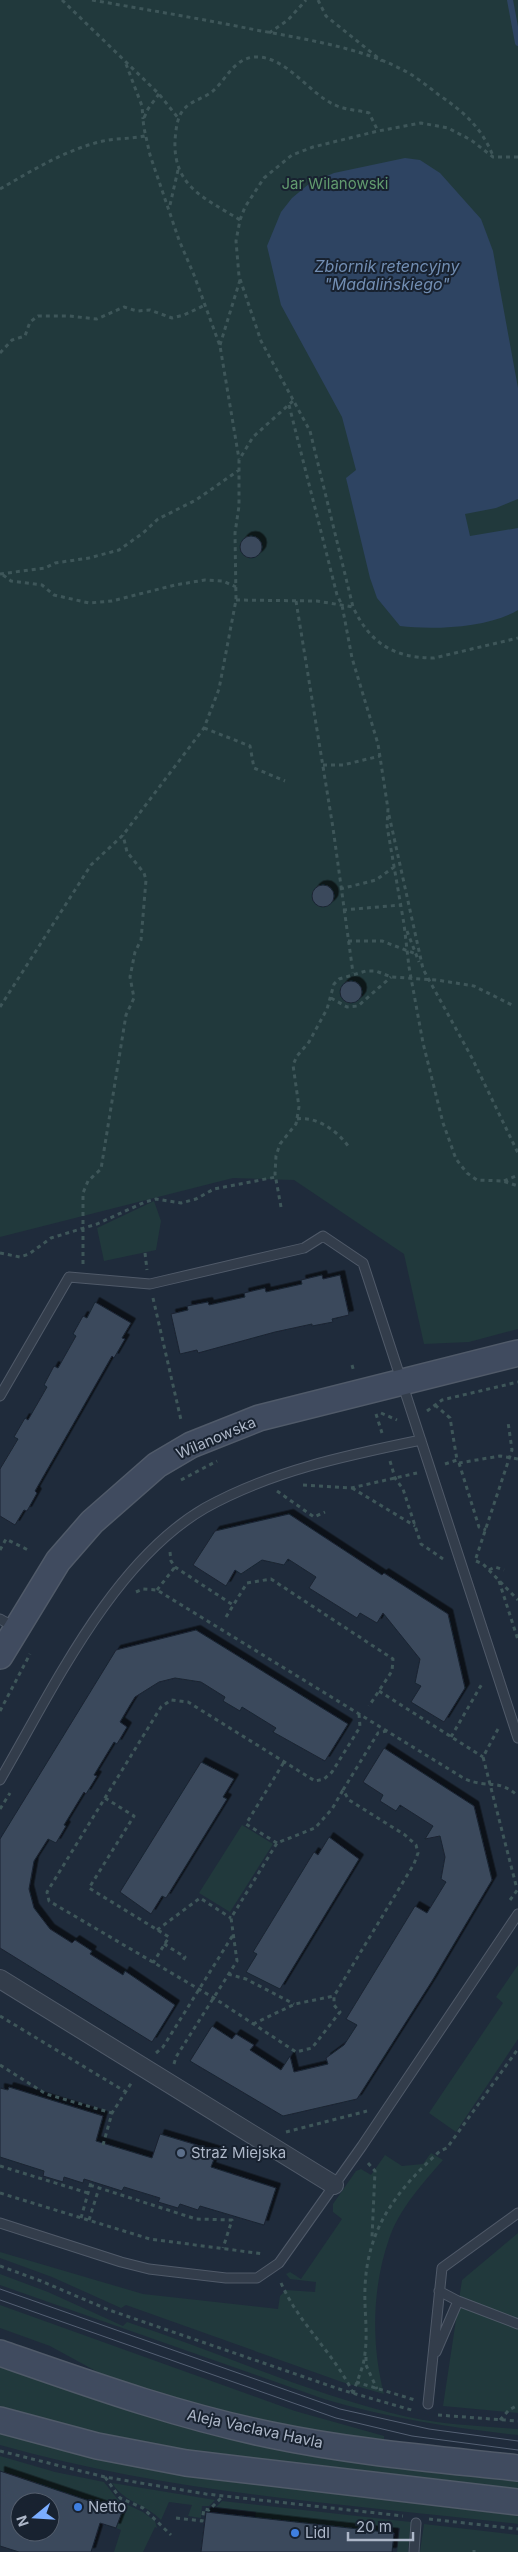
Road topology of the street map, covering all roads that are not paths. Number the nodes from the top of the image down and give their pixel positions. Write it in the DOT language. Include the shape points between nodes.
graph roads {
  1 [pos="518,1353"];
  2 [pos="402,1382"];
  3 [pos="0,1396"];
  4 [pos="421,1440"];
  5 [pos="8,1624"];
  6 [pos="0,1656"];
  7 [pos="518,1738"];
  8 [pos="0,1780"];
  9 [pos="518,1914"];
  10 [pos="0,1979"];
  11 [pos="334,2185"];
  12 [pos="518,2213"];
  13 [pos="0,2223"];
  14 [pos="439,2291"];
  15 [pos="458,2301"];
  16 [pos="518,2324"];
  17 [pos="0,2353"];
  18 [pos="432,2359"];
  19 [pos="424,2403"];
  20 [pos="0,2420"];
  21 [pos="518,2468"];
  22 [pos="518,2502"];
  23 [pos="416,2523"];
  24 [pos="414,2552"];
  1 -- 2 [label="main road, Wilanowska"];
  2 -- 3 [label="lane" via="363,1263 324,1236 304,1248 150,1284 69,1277"];
  2 -- 4 [label="lane"];
  2 -- 5 [label="main road, Wilanowska" via="259,1418 191,1445 157,1465 86,1528"];
  4 -- 7 [label="lane"];
  4 -- 8 [label="lane" via="264,1481 204,1509 170,1534 142,1560 97,1615"];
  5 -- 6 [label="main road, Wilanowska"];
  9 -- 11 [label="lane"];
  10 -- 11 [label="street"];
  11 -- 13 [label="lane" via="279,2263 257,2278 226,2278 149,2268"];
  12 -- 14 [label="lane" via="442,2268"];
  14 -- 15 [label="lane"];
  14 -- 18 [label="lane"];
  15 -- 16 [label="lane"];
  15 -- 18 [label="lane"];
  17 -- 21 [label="main road, Aleja Vaclava Havla" via="185,2414 272,2436"];
  18 -- 19 [label="lane"];
  20 -- 22 [label="main road" via="97,2446 186,2463"];
  23 -- 24 [label="lane"];
}
